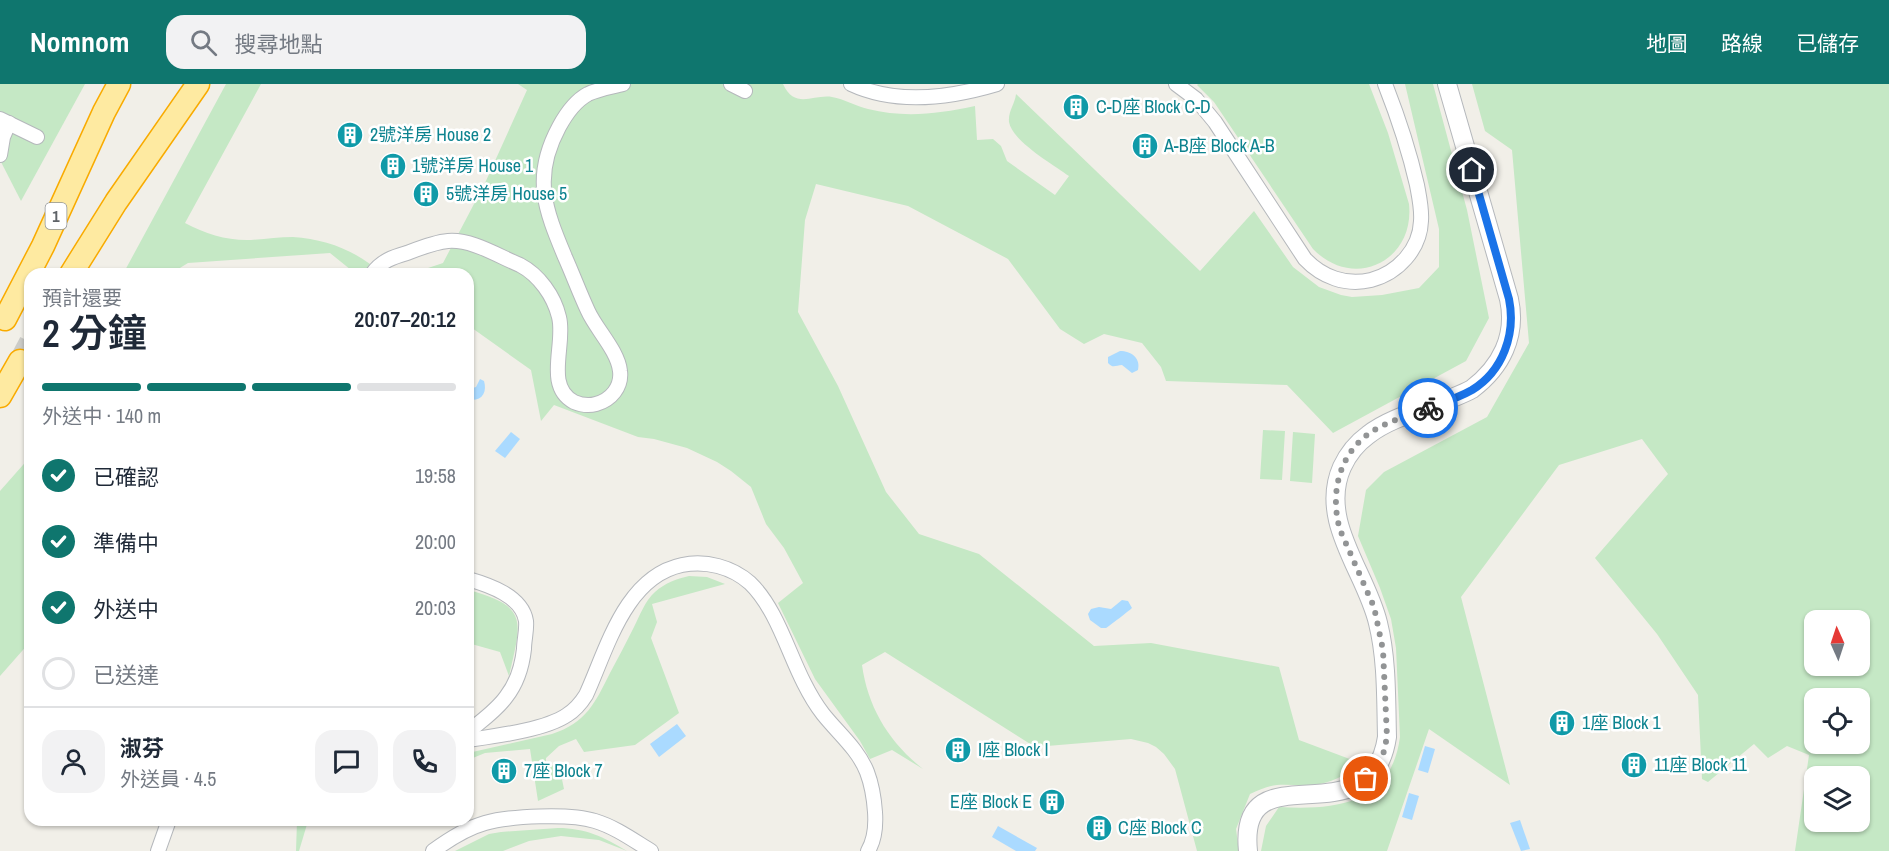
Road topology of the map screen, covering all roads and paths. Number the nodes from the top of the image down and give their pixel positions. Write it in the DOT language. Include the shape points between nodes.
graph roads {
  1 [pos="119,84"];
  2 [pos="198,84"];
  3 [pos="623,84"];
  4 [pos="731,84"];
  5 [pos="850,84"];
  6 [pos="997,84"];
  7 [pos="1176,84"];
  8 [pos="1384,84"];
  9 [pos="1447,84"];
  10 [pos="745,91"];
  11 [pos="5,121"];
  12 [pos="37,137"];
  13 [pos="0,154"];
  14 [pos="32,268"];
  15 [pos="75,268"];
  16 [pos="377,268"];
  17 [pos="24,282"];
  18 [pos="5,319"];
  19 [pos="20,360"];
  20 [pos="0,396"];
  21 [pos="474,581"];
  22 [pos="474,727"];
  23 [pos="474,739"];
  24 [pos="166,826"];
  25 [pos="158,851"];
  26 [pos="433,851"];
  27 [pos="651,851"];
  28 [pos="868,851"];
  29 [pos="1248,851"];
  1 -- 14 [label="highway, 1"];
  2 -- 15 [label="highway"];
  3 -- 16 [label="street" via="589,93 572,107 550,146 543,178 544,200 551,221 589,313 619,364 620,381 607,400 592,405 577,403 564,394 558,372 560,319 545,287 528,269 450,240 386,260"];
  4 -- 10 [label="street"];
  5 -- 6 [label="street" via="886,94 922,97 959,94"];
  7 -- 8 [label="street" via="1196,99 1215,122 1305,259 1329,277 1359,282 1379,278 1405,260 1416,243 1421,223 1407,146"];
  9 -- 29 [label="street" via="1509,299 1509,338 1492,372 1472,389 1377,429 1345,461 1337,482 1335,506 1340,530 1378,622 1384,664 1385,746 1373,772 1349,789 1280,796 1261,804 1248,822"];
  11 -- 12 [label="street"];
  11 -- 13 [label="street"];
  17 -- 18 [label="highway, 1"];
  19 -- 20 [label="highway"];
  21 -- 22 [label="street" via="513,600 524,614 526,628 513,688"];
  23 -- 28 [label="street" via="552,723 568,715 586,695 617,624 645,584 663,571 684,564 718,566 739,575 756,590 816,703 867,771 876,823"];
  24 -- 25 [label="street"];
  26 -- 27 [label="street" via="486,823 557,816 597,821"];
}
